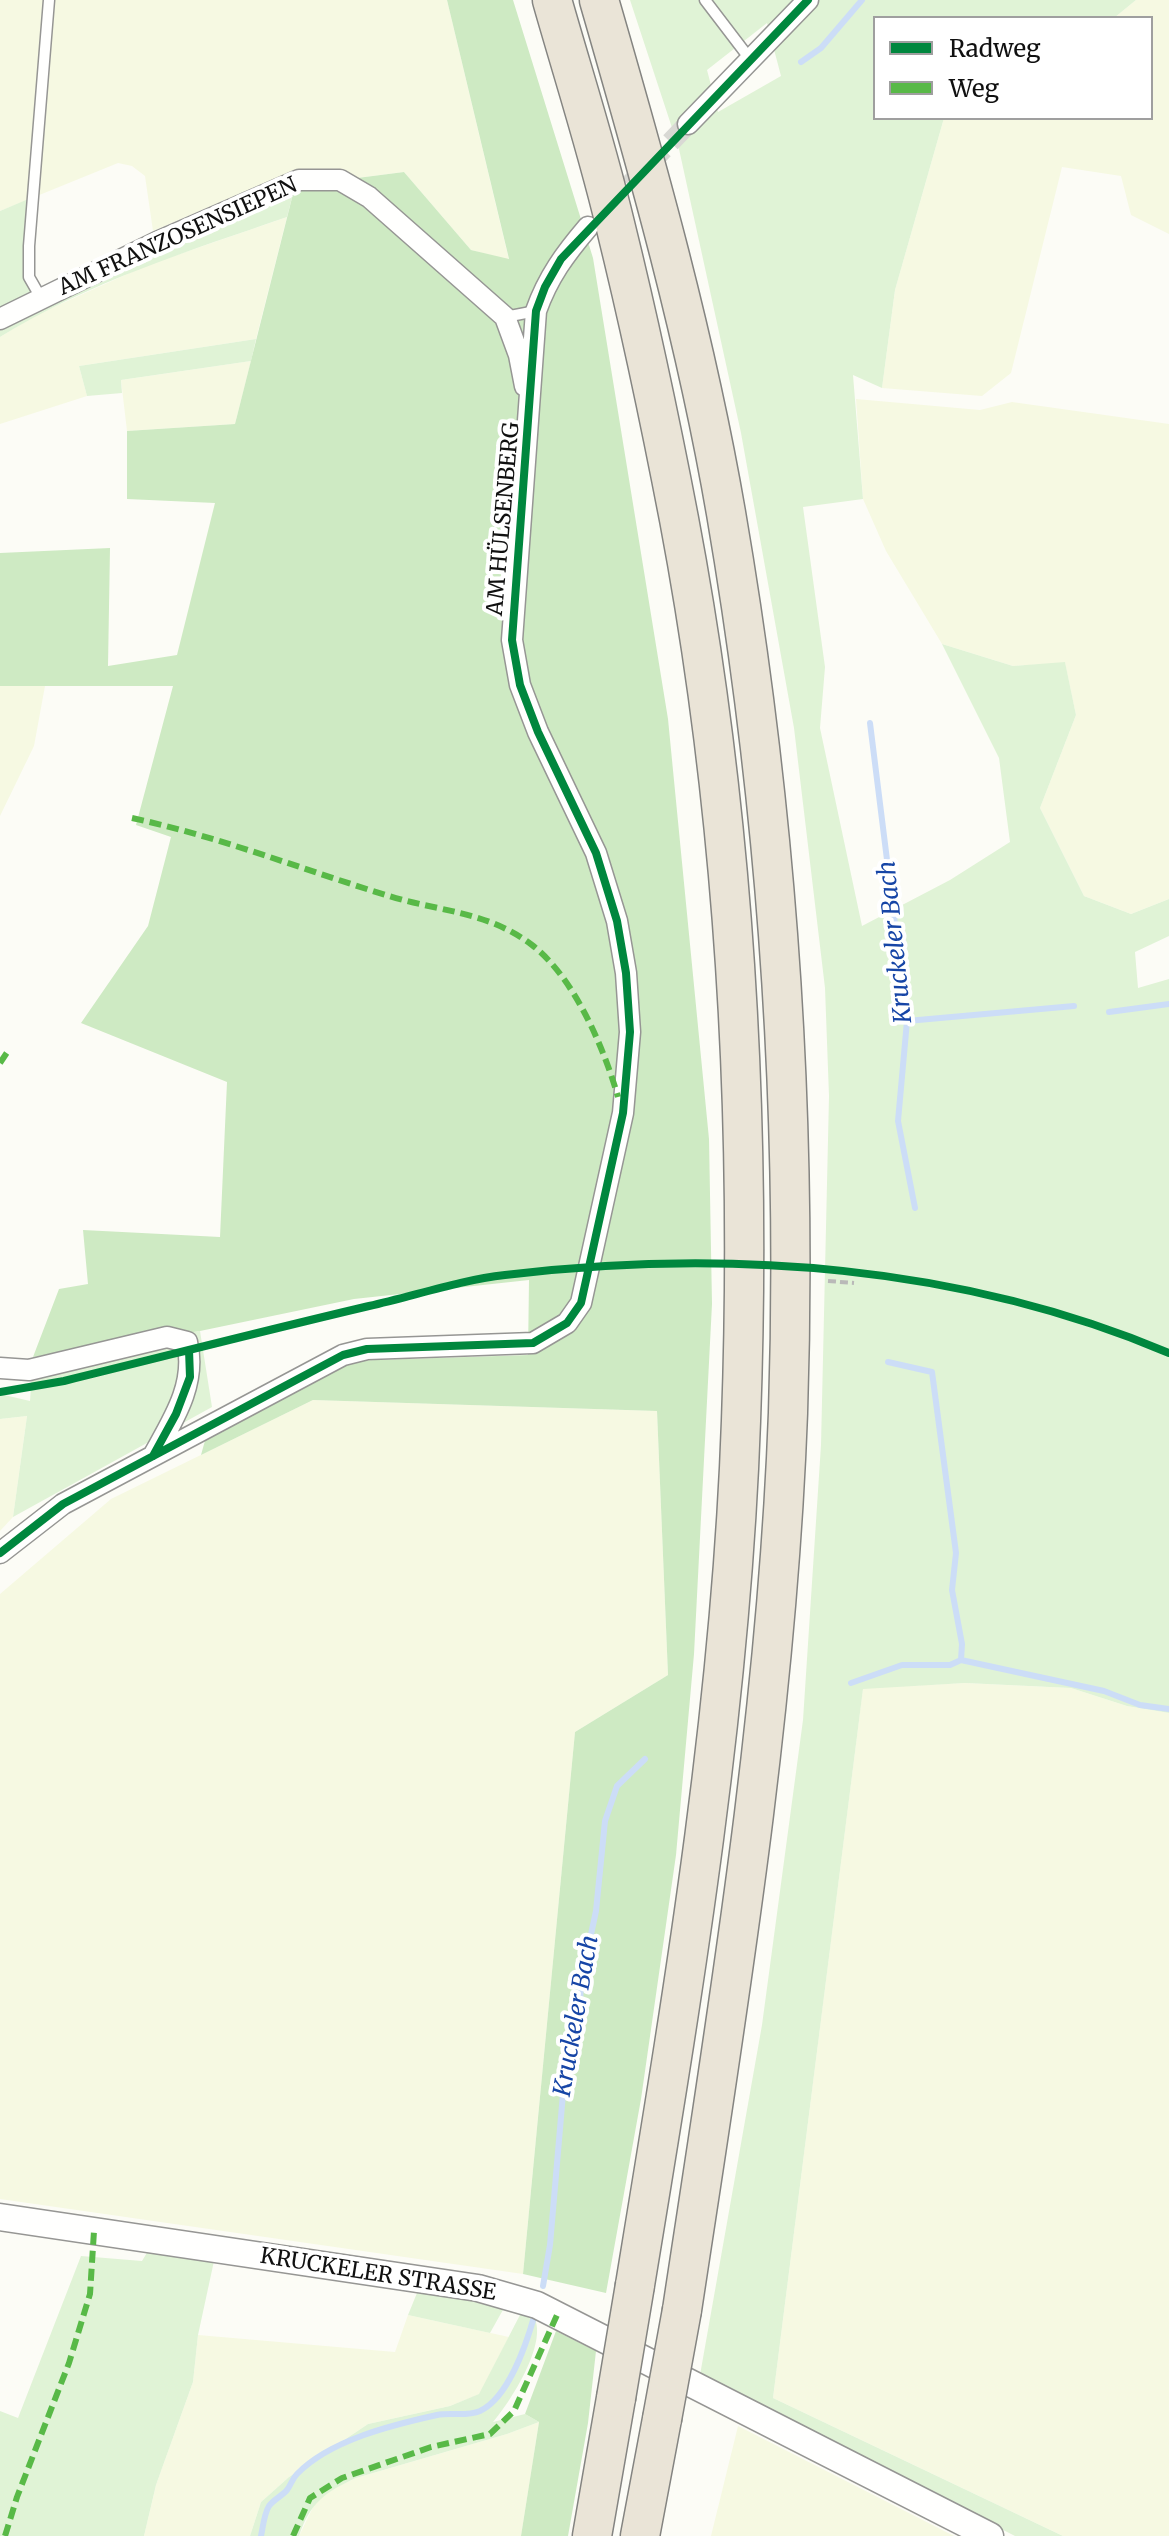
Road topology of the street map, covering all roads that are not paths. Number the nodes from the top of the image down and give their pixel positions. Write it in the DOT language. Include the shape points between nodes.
graph roads {
  1 [pos="49,0"];
  2 [pos="552,0"];
  3 [pos="599,0"];
  4 [pos="705,0"];
  5 [pos="808,0"];
  6 [pos="750,59"];
  7 [pos="688,124"];
  8 [pos="588,227"];
  9 [pos="41,298"];
  10 [pos="536,311"];
  11 [pos="505,317"];
  12 [pos="0,319"];
  13 [pos="530,409"];
  14 [pos="0,1368"];
  15 [pos="153,1456"];
  16 [pos="0,1553"];
  17 [pos="0,2217"];
  18 [pos="592,2536"];
  19 [pos="640,2536"];
  20 [pos="990,2536"];
  1 -- 9 [label="lane, AM FRANZOSENSIEPEN" via="29,246 29,277"];
  2 -- 18 [label="highway, bridge" via="614,218 655,396 703,664 728,885 740,1067 744,1289 741,1425 705,1835"];
  3 -- 19 [label="highway, bridge" via="654,189 725,508 771,852 789,1146 788,1418 769,1673 730,1999 682,2310"];
  4 -- 6 [label="lane"];
  5 -- 6 [label="street"];
  6 -- 7 [label="street"];
  8 -- 10 [label="street, AM HÜLSENBERG" via="561,259"];
  9 -- 11 [label="street, AM FRANZOSENSIEPEN" via="299,180 340,180 369,197"];
  9 -- 12 [label="street, AM FRANZOSENSIEPEN"];
  10 -- 11 [label="lane"];
  10 -- 13 [label="street, AM HÜLSENBERG"];
  11 -- 13 [label="street, AM FRANZOSENSIEPEN"];
  13 -- 15 [label="street, AM HÜLSENBERG" via="512,640 520,685 596,853 617,921 630,1032 623,1113 581,1303 567,1323 533,1343 367,1349 343,1355"];
  14 -- 15 [label="street" via="29,1370 167,1337 187,1342 190,1377"];
  15 -- 16 [label="street, AM HÜLSENBERG" via="63,1504"];
  17 -- 20 [label="street, KRUCKELER STRASSE" via="478,2288 537,2305"];
}
